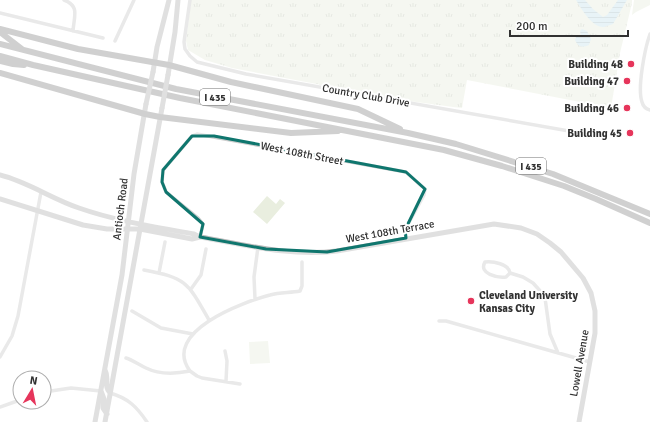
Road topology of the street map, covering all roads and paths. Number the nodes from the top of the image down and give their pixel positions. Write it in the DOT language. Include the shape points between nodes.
graph roads {
  1 [pos="64,0"];
  2 [pos="134,0"];
  3 [pos="169,0"];
  4 [pos="178,0"];
  5 [pos="190,0"];
  6 [pos="0,13"];
  7 [pos="0,31"];
  8 [pos="73,31"];
  9 [pos="650,34"];
  10 [pos="103,38"];
  11 [pos="115,41"];
  12 [pos="0,44"];
  13 [pos="25,51"];
  14 [pos="0,56"];
  15 [pos="0,62"];
  16 [pos="154,62"];
  17 [pos="33,65"];
  18 [pos="169,65"];
  19 [pos="0,73"];
  20 [pos="650,110"];
  21 [pos="144,114"];
  22 [pos="160,117"];
  23 [pos="350,130"];
  24 [pos="408,133"];
  25 [pos="603,137"];
  26 [pos="0,175"];
  27 [pos="41,192"];
  28 [pos="0,199"];
  29 [pos="37,211"];
  30 [pos="650,214"];
  31 [pos="128,221"];
  32 [pos="650,223"];
  33 [pos="140,227"];
  34 [pos="128,229"];
  35 [pos="200,237"];
  36 [pos="406,238"];
  37 [pos="165,242"];
  38 [pos="258,247"];
  39 [pos="206,249"];
  40 [pos="302,262"];
  41 [pos="572,264"];
  42 [pos="144,270"];
  43 [pos="159,273"];
  44 [pos="510,273"];
  45 [pos="191,289"];
  46 [pos="255,300"];
  47 [pos="132,311"];
  48 [pos="208,320"];
  49 [pos="439,321"];
  50 [pos="193,334"];
  51 [pos="225,351"];
  52 [pos="558,353"];
  53 [pos="0,357"];
  54 [pos="126,358"];
  55 [pos="590,362"];
  56 [pos="105,370"];
  57 [pos="190,371"];
  58 [pos="226,381"];
  59 [pos="240,384"];
  60 [pos="52,391"];
  61 [pos="101,392"];
  62 [pos="110,393"];
  63 [pos="12,403"];
  64 [pos="0,407"];
  65 [pos="107,414"];
  66 [pos="95,422"];
  67 [pos="105,422"];
  68 [pos="147,422"];
  69 [pos="579,422"];
  1 -- 8 [label="street" via="72,3 75,8"];
  2 -- 11 [label="street"];
  3 -- 16 [label="street, Antioch Road"];
  4 -- 18 [label="street, Antioch Road"];
  5 -- 25 [label="street, Country Club Drive" via="184,42 185,49 197,62 253,75"];
  6 -- 8 [label="street"];
  7 -- 13 [label="highway"];
  7 -- 16 [label="highway"];
  8 -- 10 [label="street"];
  9 -- 20 [label="street" via="641,79 641,101"];
  12 -- 13 [label="highway, I 435"];
  13 -- 24 [label="highway, I 435" via="176,89"];
  14 -- 17 [label="highway, I 435"];
  15 -- 17 [label="highway"];
  16 -- 18 [label="highway"];
  16 -- 21 [label="street, Antioch Road, bridge"];
  17 -- 23 [label="highway, I 435" via="202,103"];
  18 -- 22 [label="street, Antioch Road, bridge"];
  18 -- 24 [label="highway" via="231,82 358,109"];
  19 -- 21 [label="highway"];
  21 -- 22 [label="highway"];
  21 -- 31 [label="street, Antioch Road"];
  22 -- 23 [label="highway" via="291,133"];
  22 -- 33 [label="street, Antioch Road"];
  23 -- 32 [label="highway, I 435" via="420,144 502,166 570,189"];
  24 -- 30 [label="highway, I 435" via="532,166"];
  26 -- 27 [label="street" via="20,181"];
  27 -- 29 [label="street"];
  27 -- 31 [label="street" via="79,208"];
  28 -- 29 [label="street"];
  29 -- 34 [label="street" via="83,225"];
  29 -- 53 [label="street" via="18,316 12,336"];
  31 -- 33 [label="street"];
  31 -- 34 [label="street, Antioch Road"];
  33 -- 34 [label="street"];
  33 -- 35 [label="street, West 108th Terrace"];
  33 -- 62 [label="street, Antioch Road"];
  34 -- 56 [label="street, Antioch Road"];
  35 -- 36 [label="street, West 108th Street" via="203,224 166,192 162,182 163,170 192,136 197,134 407,173 425,190 405,230"];
  35 -- 38 [label="street, West 108th Terrace"];
  36 -- 38 [label="street, West 108th Terrace" via="314,253 283,252"];
  36 -- 41 [label="street, West 108th Terrace" via="481,225 506,225 537,234"];
  37 -- 43 [label="street"];
  38 -- 46 [label="street" via="254,277"];
  39 -- 45 [label="street" via="201,275"];
  40 -- 46 [label="street" via="300,291 271,294"];
  41 -- 55 [label="street, Lowell Avenue" via="583,278 594,311 595,333"];
  42 -- 43 [label="street"];
  43 -- 45 [label="street" via="176,278"];
  44 -- 44 [label="street" via="507,266 490,262 485,262 483,266 483,270 501,278"];
  44 -- 52 [label="street" via="533,282 545,298 550,334"];
  45 -- 48 [label="street"];
  46 -- 48 [label="street"];
  47 -- 50 [label="street" via="161,328"];
  48 -- 50 [label="street"];
  49 -- 52 [label="street"];
  50 -- 57 [label="street" via="186,345 184,355"];
  51 -- 58 [label="street"];
  52 -- 55 [label="street"];
  54 -- 57 [label="street" via="157,372 171,374"];
  55 -- 69 [label="street, Lowell Avenue"];
  56 -- 61 [label="street, Antioch Road"];
  56 -- 62 [label="street" via="108,376 107,389"];
  57 -- 58 [label="street" via="202,378"];
  58 -- 59 [label="street"];
  60 -- 61 [label="street" via="71,388"];
  61 -- 65 [label="street" via="104,399 103,408"];
  61 -- 66 [label="street, Antioch Road"];
  62 -- 65 [label="street, Antioch Road"];
  62 -- 68 [label="street" via="130,402"];
  63 -- 64 [label="street"];
  65 -- 67 [label="street, Antioch Road"];
}
